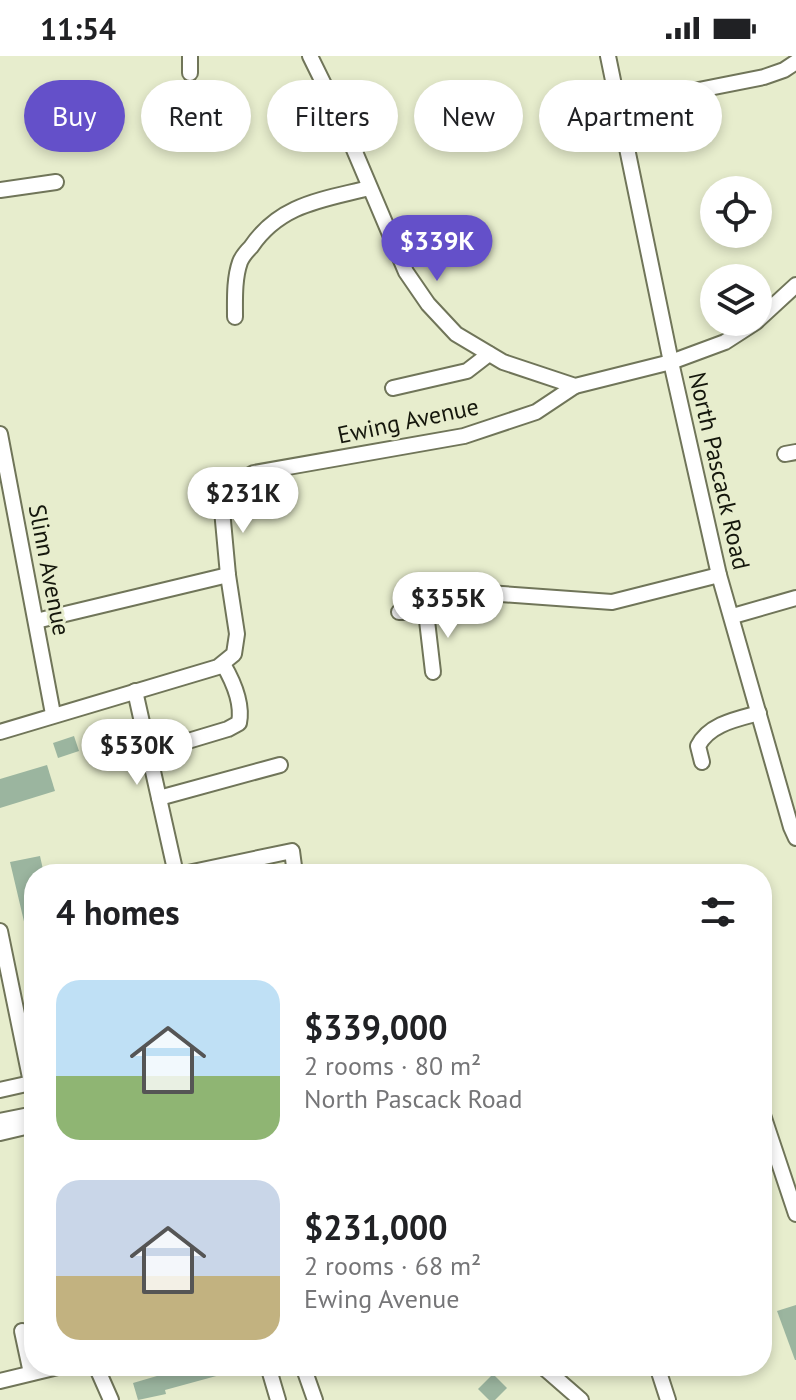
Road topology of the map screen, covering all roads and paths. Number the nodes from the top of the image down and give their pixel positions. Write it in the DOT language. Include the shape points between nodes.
graph roads {
  1 [pos="190,56"];
  2 [pos="310,56"];
  3 [pos="608,56"];
  4 [pos="796,62"];
  5 [pos="190,73"];
  6 [pos="613,80"];
  7 [pos="722,85"];
  8 [pos="628,152"];
  9 [pos="56,182"];
  10 [pos="369,188"];
  11 [pos="0,190"];
  12 [pos="796,285"];
  13 [pos="772,307"];
  14 [pos="235,317"];
  15 [pos="734,336"];
  16 [pos="489,354"];
  17 [pos="671,362"];
  18 [pos="575,386"];
  19 [pos="393,388"];
  20 [pos="1,443"];
  21 [pos="4,475"];
  22 [pos="7,504"];
  23 [pos="228,575"];
  24 [pos="719,575"];
  25 [pos="796,598"];
  26 [pos="399,612"];
  27 [pos="426,612"];
  28 [pos="733,616"];
  29 [pos="36,621"];
  30 [pos="223,664"];
  31 [pos="433,672"];
  32 [pos="135,691"];
  33 [pos="759,713"];
  34 [pos="53,714"];
  35 [pos="0,732"];
  36 [pos="188,741"];
  37 [pos="702,762"];
  38 [pos="280,765"];
  39 [pos="159,798"];
  40 [pos="796,838"];
  41 [pos="174,864"];
  42 [pos="230,864"];
  43 [pos="294,864"];
  44 [pos="0,931"];
  45 [pos="24,1050"];
  46 [pos="0,1090"];
  47 [pos="24,1090"];
  48 [pos="24,1116"];
  49 [pos="0,1121"];
  50 [pos="24,1127"];
  51 [pos="0,1133"];
  52 [pos="772,1142"];
  53 [pos="796,1214"];
  54 [pos="22,1331"];
  55 [pos="24,1340"];
  56 [pos="24,1375"];
  57 [pos="100,1376"];
  58 [pos="271,1376"];
  59 [pos="307,1376"];
  60 [pos="553,1376"];
  61 [pos="660,1376"];
  62 [pos="0,1381"];
  63 [pos="111,1400"];
  64 [pos="278,1400"];
  65 [pos="315,1400"];
  66 [pos="581,1400"];
  67 [pos="668,1400"];
  1 -- 5 [label="street"];
  2 -- 10 [label="street"];
  3 -- 6 [label="street"];
  4 -- 7 [label="street" via="764,77"];
  8 -- 17 [label="street"];
  9 -- 11 [label="street"];
  10 -- 14 [label="street" via="305,204 282,214 258,236 240,261"];
  10 -- 16 [label="street" via="406,272 428,304 456,334"];
  12 -- 13 [label="street"];
  15 -- 17 [label="street"];
  16 -- 18 [label="street"];
  16 -- 19 [label="street" via="467,371"];
  17 -- 18 [label="street, North Pascack Road"];
  17 -- 24 [label="street, North Pascack Road"];
  18 -- 23 [label="street, Ewing Avenue" via="536,412 464,436 254,473 232,485 222,510"];
  20 -- 21 [label="street, Slinn Avenue"];
  21 -- 22 [label="street, Slinn Avenue"];
  22 -- 29 [label="street, Slinn Avenue"];
  23 -- 29 [label="street"];
  23 -- 30 [label="street, Ewing Avenue" via="237,634 234,654"];
  24 -- 27 [label="street" via="612,602 474,592"];
  24 -- 28 [label="street, North Pascack Road"];
  25 -- 28 [label="street"];
  26 -- 27 [label="street"];
  27 -- 31 [label="street"];
  28 -- 33 [label="street, North Pascack Road"];
  29 -- 34 [label="street, Slinn Avenue"];
  30 -- 32 [label="street"];
  30 -- 36 [label="street" via="234,684 239,723"];
  32 -- 34 [label="street"];
  32 -- 39 [label="street"];
  33 -- 37 [label="street" via="729,721 702,738"];
  33 -- 40 [label="street, North Pascack Road"];
  34 -- 35 [label="street"];
  38 -- 39 [label="street"];
  39 -- 41 [label="street"];
  42 -- 43 [label="street" via="292,851"];
  44 -- 45 [label="street"];
  46 -- 47 [label="street"];
  48 -- 49 [label="street"];
  50 -- 51 [label="street"];
  52 -- 53 [label="street"];
  54 -- 55 [label="street"];
  56 -- 62 [label="street"];
  57 -- 63 [label="street"];
  58 -- 64 [label="street"];
  59 -- 65 [label="street"];
  60 -- 66 [label="street"];
  61 -- 67 [label="street"];
}
